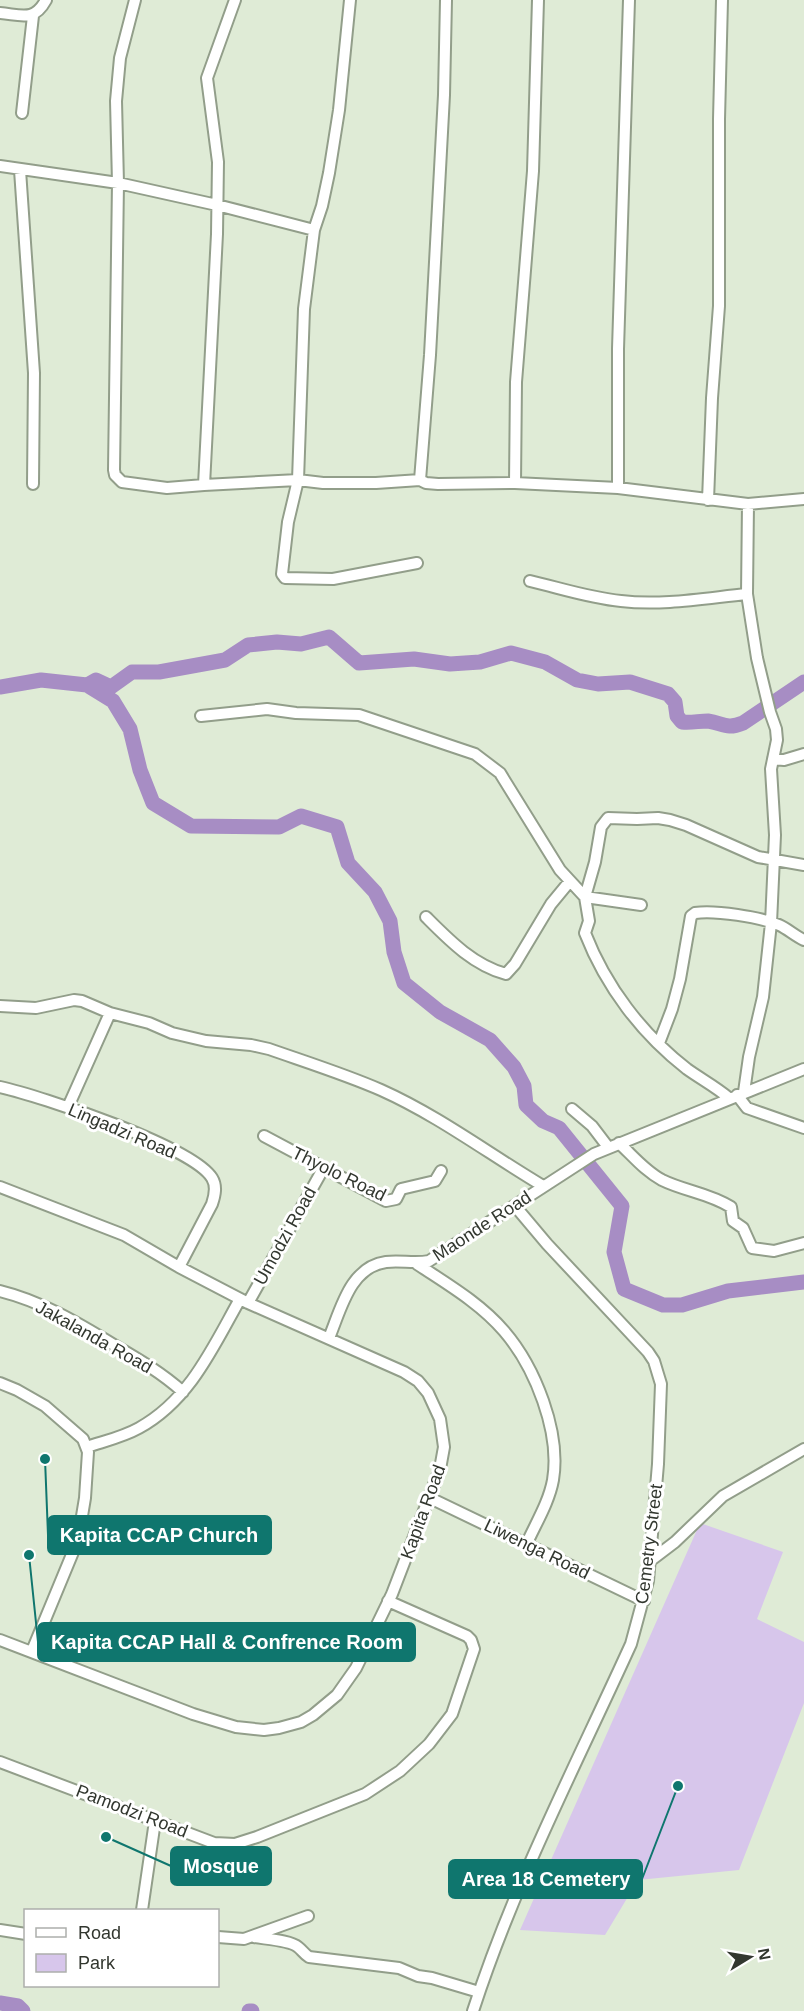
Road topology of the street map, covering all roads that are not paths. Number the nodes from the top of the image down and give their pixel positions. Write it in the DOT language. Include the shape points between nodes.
graph roads {
  1 [pos="46,0"];
  2 [pos="135,0"];
  3 [pos="235,0"];
  4 [pos="350,0"];
  5 [pos="446,0"];
  6 [pos="538,0"];
  7 [pos="629,0"];
  8 [pos="722,0"];
  9 [pos="0,13"];
  10 [pos="33,16"];
  11 [pos="22,113"];
  12 [pos="0,166"];
  13 [pos="20,170"];
  14 [pos="118,183"];
  15 [pos="217,205"];
  16 [pos="314,230"];
  17 [pos="298,480"];
  18 [pos="420,480"];
  19 [pos="515,483"];
  20 [pos="33,484"];
  21 [pos="204,485"];
  22 [pos="618,488"];
  23 [pos="804,499"];
  24 [pos="708,500"];
  25 [pos="748,504"];
  26 [pos="417,563"];
  27 [pos="530,581"];
  28 [pos="747,594"];
  29 [pos="201,716"];
  30 [pos="804,754"];
  31 [pos="773,759"];
  32 [pos="774,861"];
  33 [pos="804,865"];
  34 [pos="570,881"];
  35 [pos="585,897"];
  36 [pos="641,905"];
  37 [pos="426,917"];
  38 [pos="771,923"];
  39 [pos="804,939"];
  40 [pos="0,1006"];
  41 [pos="110,1013"];
  42 [pos="659,1043"];
  43 [pos="804,1069"];
  44 [pos="0,1087"];
  45 [pos="736,1095"];
  46 [pos="68,1107"];
  47 [pos="572,1109"];
  48 [pos="804,1128"];
  49 [pos="264,1136"];
  50 [pos="620,1143"];
  51 [pos="608,1147"];
  52 [pos="323,1169"];
  53 [pos="441,1171"];
  54 [pos="543,1186"];
  55 [pos="0,1187"];
  56 [pos="515,1206"];
  57 [pos="804,1243"];
  58 [pos="417,1263"];
  59 [pos="179,1267"];
  60 [pos="0,1291"];
  61 [pos="244,1301"];
  62 [pos="329,1338"];
  63 [pos="0,1383"];
  64 [pos="183,1392"];
  65 [pos="87,1447"];
  66 [pos="804,1449"];
  67 [pos="430,1498"];
  68 [pos="527,1543"];
  69 [pos="650,1561"];
  70 [pos="644,1601"];
  71 [pos="388,1602"];
  72 [pos="0,1640"];
  73 [pos="32,1651"];
  74 [pos="0,1762"];
  75 [pos="155,1821"];
  76 [pos="142,1909"];
  77 [pos="308,1916"];
  78 [pos="0,1930"];
  79 [pos="24,1934"];
  80 [pos="219,1937"];
  81 [pos="254,1937"];
  82 [pos="479,1992"];
  83 [pos="473,2011"];
  1 -- 10 [label="street"];
  2 -- 14 [label="street" via="117,79"];
  3 -- 15 [label="street" via="207,78 218,162"];
  4 -- 16 [label="street" via="339,110 329,173"];
  5 -- 18 [label="street" via="430,355"];
  6 -- 19 [label="street" via="533,171 516,382"];
  7 -- 22 [label="street" via="618,349"];
  8 -- 24 [label="street" via="719,306"];
  9 -- 10 [label="street"];
  10 -- 11 [label="street"];
  12 -- 13 [label="street"];
  13 -- 14 [label="street"];
  13 -- 20 [label="street" via="34,373"];
  14 -- 15 [label="street"];
  14 -- 21 [label="street" via="115,474 127,484 167,488"];
  15 -- 16 [label="street"];
  15 -- 21 [label="street" via="217,272"];
  16 -- 17 [label="street" via="304,309"];
  17 -- 18 [label="street"];
  17 -- 21 [label="street"];
  17 -- 26 [label="street" via="288,522 282,574 285,578 333,579"];
  18 -- 19 [label="street" via="438,484"];
  19 -- 22 [label="street"];
  22 -- 24 [label="street"];
  23 -- 25 [label="street"];
  24 -- 25 [label="street"];
  25 -- 28 [label="street"];
  27 -- 28 [label="street" via="622,602"];
  28 -- 31 [label="street" via="757,658 776,729"];
  29 -- 34 [label="street" via="267,709 359,715 476,754 500,773"];
  30 -- 31 [label="street"];
  31 -- 32 [label="street"];
  32 -- 33 [label="street"];
  32 -- 35 [label="street" via="669,820 608,818 601,827"];
  32 -- 38 [label="street"];
  34 -- 35 [label="street"];
  34 -- 37 [label="street" via="506,974 478,962"];
  35 -- 36 [label="street"];
  35 -- 42 [label="street" via="589,921 585,933 596,960 631,1014"];
  38 -- 39 [label="street"];
  38 -- 42 [label="street" via="725,913 701,912 692,916 680,979"];
  38 -- 45 [label="street" via="762,1008"];
  40 -- 41 [label="street" via="36,1008 74,1000"];
  41 -- 46 [label="street"];
  41 -- 54 [label="street" via="206,1041 269,1049 380,1089 440,1120"];
  42 -- 45 [label="street" via="687,1069"];
  43 -- 45 [label="street, Maonde Road"];
  44 -- 46 [label="street, Lingadzi Road"];
  45 -- 48 [label="street" via="747,1108"];
  45 -- 50 [label="street, Maonde Road"];
  46 -- 59 [label="street, Lingadzi Road" via="165,1146 211,1176 216,1194"];
  47 -- 51 [label="street"];
  49 -- 52 [label="street, Thyolo Road"];
  50 -- 51 [label="street, Maonde Road"];
  50 -- 57 [label="street" via="660,1179 731,1207 734,1221 743,1228 752,1248 774,1251"];
  51 -- 54 [label="street, Maonde Road"];
  52 -- 53 [label="street, Thyolo Road" via="386,1201 396,1199 401,1189 435,1181"];
  52 -- 61 [label="street, Umodzi Road"];
  54 -- 56 [label="street, Maonde Road"];
  55 -- 59 [label="street, Kapita Road" via="113,1230"];
  56 -- 58 [label="street, Maonde Road" via="429,1261"];
  56 -- 69 [label="street, Cemetry Street" via="648,1352 658,1372 661,1397"];
  58 -- 62 [label="street, Maonde Road" via="383,1263 360,1274"];
  58 -- 68 [label="street" via="476,1305 504,1332 526,1366 547,1413 554,1456 553,1479"];
  59 -- 61 [label="street, Kapita Road"];
  60 -- 64 [label="street, Jakalanda Road" via="83,1326 153,1368"];
  61 -- 62 [label="street, Kapita Road"];
  61 -- 64 [label="street, Umodzi Road"];
  62 -- 67 [label="street, Kapita Road" via="404,1372 428,1393 440,1419 444,1447"];
  63 -- 65 [label="street" via="45,1406"];
  64 -- 65 [label="street, Umodzi Road" via="140,1427"];
  65 -- 73 [label="street" via="88,1470 78,1540"];
  66 -- 69 [label="street" via="723,1496"];
  67 -- 68 [label="street, Liwenga Road"];
  67 -- 71 [label="street, Kapita Road"];
  68 -- 70 [label="street, Liwenga Road"];
  69 -- 70 [label="street, Cemetry Street"];
  70 -- 82 [label="street, Cemetry Street" via="631,1644 517,1891"];
  71 -- 73 [label="street, Kapita Road" via="356,1668 337,1695 307,1719 272,1729 236,1727 193,1714"];
  71 -- 75 [label="street, Pamodzi Road" via="467,1636 474,1648 452,1714 414,1760 365,1794 240,1843 214,1842"];
  72 -- 73 [label="street, Kapita Road"];
  74 -- 75 [label="street, Pamodzi Road"];
  75 -- 76 [label="street"];
  77 -- 81 [label="street"];
  78 -- 79 [label="street"];
  80 -- 81 [label="street"];
  81 -- 82 [label="street" via="291,1943 309,1957 399,1968"];
  82 -- 83 [label="street, Cemetry Street"];
}
